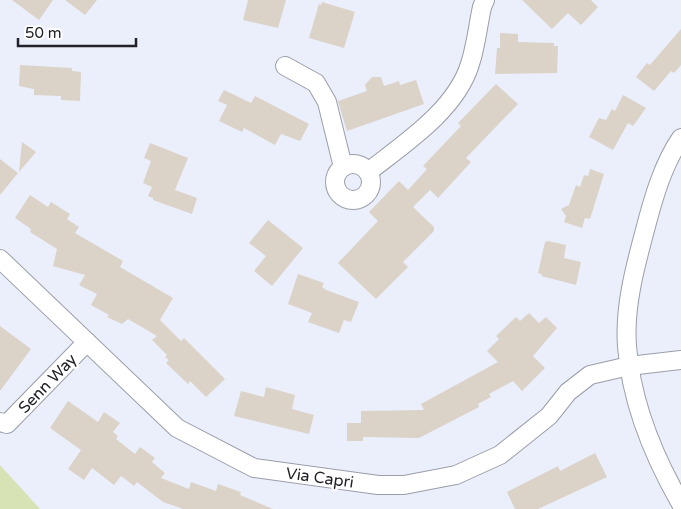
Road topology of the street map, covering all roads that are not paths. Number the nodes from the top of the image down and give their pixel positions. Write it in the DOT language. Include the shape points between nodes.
graph roads {
  1 [pos="485,0"];
  2 [pos="285,66"];
  3 [pos="681,138"];
  4 [pos="343,167"];
  5 [pos="368,172"];
  6 [pos="0,259"];
  7 [pos="87,342"];
  8 [pos="681,360"];
  9 [pos="629,366"];
  10 [pos="4,423"];
  11 [pos="681,504"];
  1 -- 5 [label="street" via="470,65 451,100 425,127"];
  2 -- 4 [label="street" via="316,84 320,90"];
  3 -- 9 [label="street" via="652,202 632,277 627,344"];
  4 -- 5 [label="street" via="359,165"];
  4 -- 5 [label="street" via="336,176 336,187 342,197 352,200 368,193 371,183"];
  6 -- 7 [label="street, Via Capri"];
  7 -- 9 [label="street, Via Capri" via="177,428 254,468 378,485 456,475 500,455 549,416 568,392 590,375"];
  7 -- 10 [label="street, Senn Way"];
  8 -- 9 [label="street, Via Capri"];
  9 -- 11 [label="street" via="643,423"];
}
